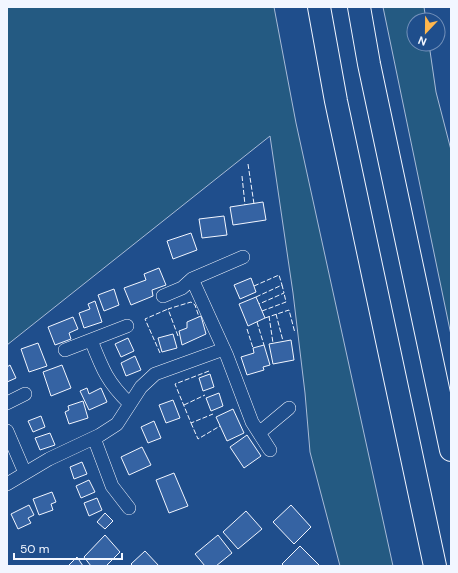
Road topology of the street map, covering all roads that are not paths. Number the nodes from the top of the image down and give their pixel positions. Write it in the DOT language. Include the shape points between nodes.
graph roads {
  1 [pos="319,7"];
  2 [pos="358,7"];
  3 [pos="243,257"];
  4 [pos="192,279"];
  5 [pos="164,296"];
  6 [pos="127,326"];
  7 [pos="91,340"];
  8 [pos="65,350"];
  9 [pos="224,350"];
  10 [pos="25,394"];
  11 [pos="7,403"];
  12 [pos="129,403"];
  13 [pos="288,408"];
  14 [pos="7,431"];
  15 [pos="259,433"];
  16 [pos="94,438"];
  17 [pos="270,450"];
  18 [pos="451,450"];
  19 [pos="26,473"];
  20 [pos="7,484"];
  21 [pos="129,508"];
  22 [pos="435,566"];
  1 -- 22 [label="highway" via="336,101"];
  2 -- 18 [label="highway"];
  3 -- 4 [label="street"];
  4 -- 5 [label="street" via="182,288"];
  4 -- 9 [label="street"];
  6 -- 7 [label="street"];
  7 -- 8 [label="street"];
  7 -- 12 [label="street" via="106,377"];
  9 -- 12 [label="street" via="155,374"];
  9 -- 15 [label="street" via="252,422"];
  10 -- 11 [label="street"];
  12 -- 16 [label="street" via="117,424"];
  13 -- 15 [label="street"];
  14 -- 19 [label="street"];
  15 -- 17 [label="street"];
  16 -- 19 [label="street"];
  16 -- 21 [label="street" via="112,486"];
  19 -- 20 [label="street"];
}
